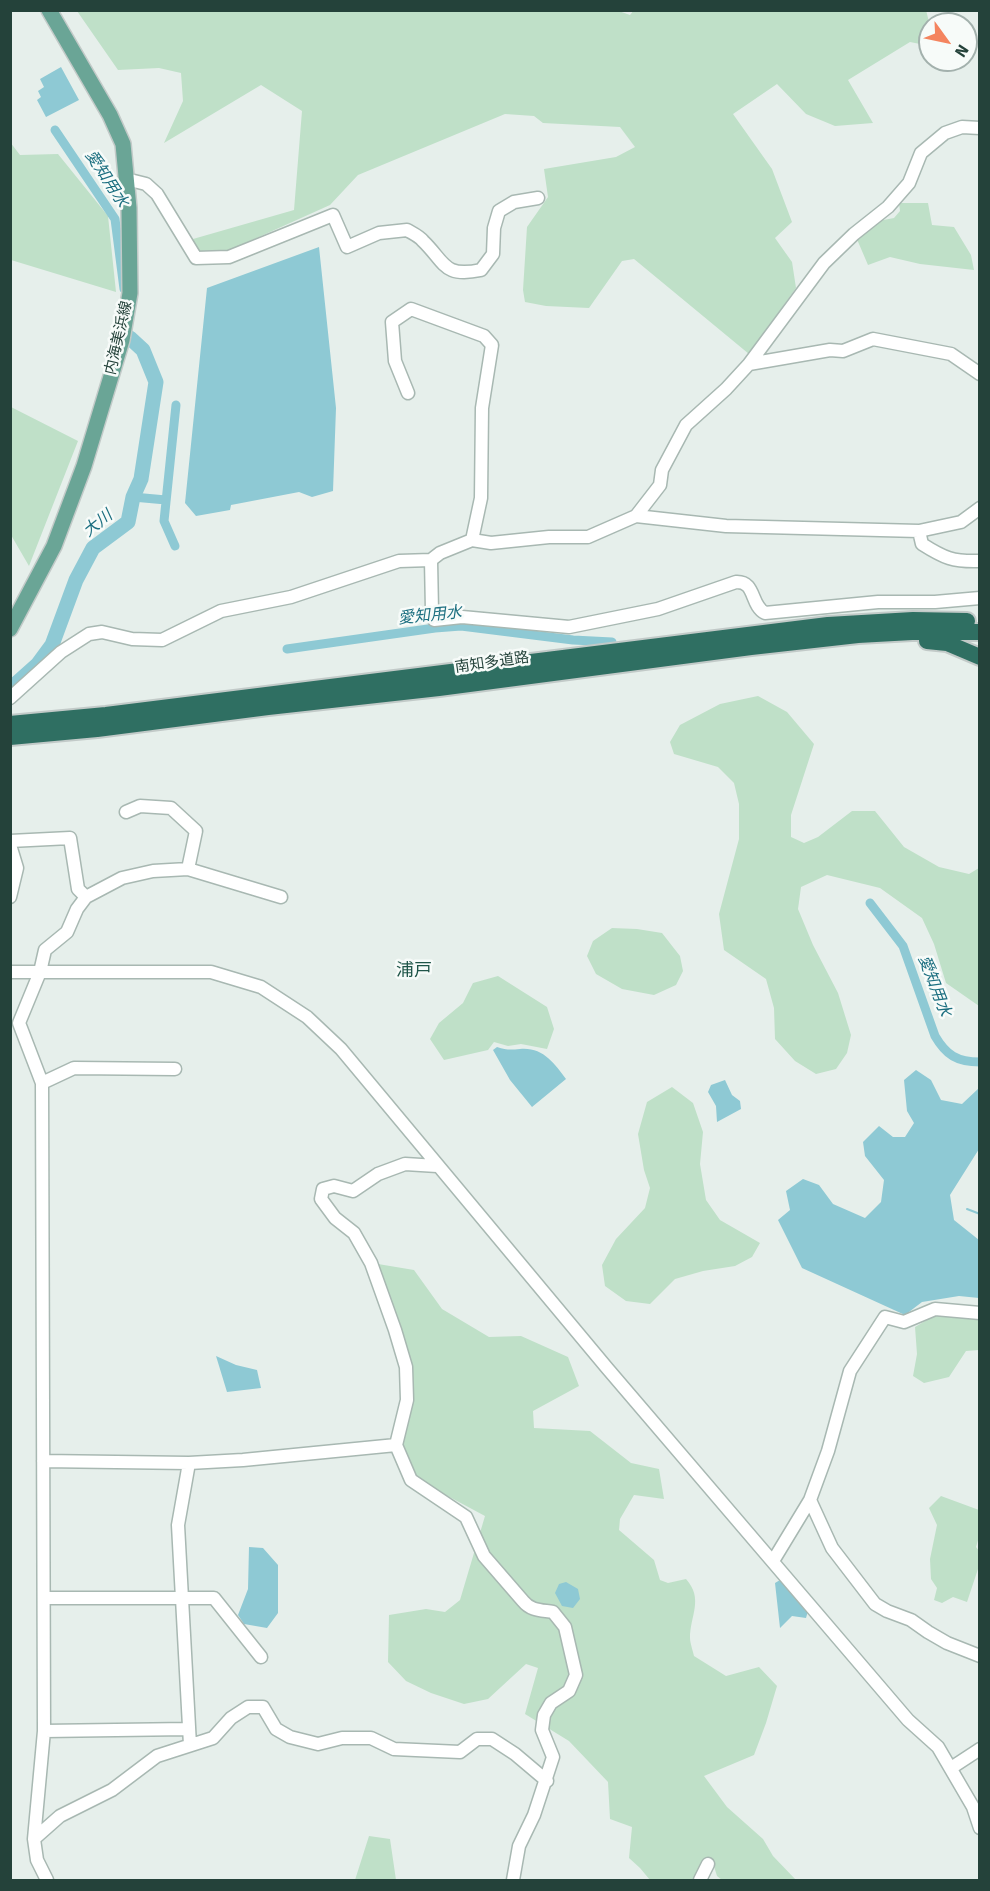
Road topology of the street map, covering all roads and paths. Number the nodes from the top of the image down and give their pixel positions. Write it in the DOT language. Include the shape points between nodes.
graph roads {
  1 [pos="49,10"];
  2 [pos="980,128"];
  3 [pos="126,179"];
  4 [pos="538,198"];
  5 [pos="749,364"];
  6 [pos="980,374"];
  7 [pos="408,393"];
  8 [pos="980,508"];
  9 [pos="636,516"];
  10 [pos="919,531"];
  11 [pos="472,540"];
  12 [pos="431,560"];
  13 [pos="980,561"];
  14 [pos="980,598"];
  15 [pos="980,621"];
  16 [pos="10,629"];
  17 [pos="980,633"];
  18 [pos="751,647"];
  19 [pos="980,657"];
  20 [pos="10,698"];
  21 [pos="14,731"];
  22 [pos="126,812"];
  23 [pos="10,843"];
  24 [pos="188,869"];
  25 [pos="10,897"];
  26 [pos="86,897"];
  27 [pos="280,897"];
  28 [pos="10,972"];
  29 [pos="40,972"];
  30 [pos="175,1069"];
  31 [pos="42,1083"];
  32 [pos="437,1166"];
  33 [pos="980,1313"];
  34 [pos="396,1445"];
  35 [pos="43,1461"];
  36 [pos="189,1462"];
  37 [pos="810,1500"];
  38 [pos="773,1561"];
  39 [pos="182,1597"];
  40 [pos="44,1598"];
  41 [pos="980,1656"];
  42 [pos="261,1657"];
  43 [pos="188,1729"];
  44 [pos="44,1731"];
  45 [pos="190,1745"];
  46 [pos="980,1749"];
  47 [pos="951,1768"];
  48 [pos="547,1781"];
  49 [pos="980,1828"];
  50 [pos="34,1839"];
  51 [pos="708,1864"];
  52 [pos="47,1881"];
  53 [pos="513,1881"];
  54 [pos="700,1881"];
  1 -- 3 [label="main road, 内海美浜線" via="110,115 123,144"];
  2 -- 5 [label="street" via="962,127 945,134 921,153 909,183 888,207 824,263"];
  3 -- 4 [label="street" via="146,184 157,194 196,258 229,257 333,215 347,247 380,233 407,230 422,240 443,266 466,273 481,270 493,254 494,228 500,211 514,202"];
  3 -- 16 [label="main road, 内海美浜線" via="130,293 122,340 60,534"];
  5 -- 6 [label="street" via="843,351 873,339 951,354"];
  5 -- 9 [label="street" via="687,425 662,470 660,485"];
  7 -- 11 [label="street" via="395,361 392,322 411,309 484,336 492,345 482,408 481,498"];
  8 -- 10 [label="street" via="961,522"];
  9 -- 10 [label="street" via="726,526"];
  9 -- 11 [label="street" via="588,537 491,543"];
  10 -- 13 [label="street" via="922,544 942,557"];
  11 -- 12 [label="street"];
  12 -- 14 [label="street" via="434,620 462,617 569,627 658,609 742,582 748,586 757,608 765,613 878,602"];
  12 -- 20 [label="street" via="399,561 291,597 221,611 162,640 102,632 88,634 61,652"];
  15 -- 21 [label="highway, 南知多道路" via="828,625 117,714"];
  17 -- 18 [label="highway, 南知多道路" via="858,635"];
  18 -- 19 [label="highway" via="762,651 921,640 947,643"];
  18 -- 21 [label="highway, 南知多道路" via="97,729"];
  22 -- 24 [label="street" via="140,806 171,808 196,831"];
  23 -- 25 [label="street" via="17,868"];
  23 -- 26 [label="street" via="69,838 78,889"];
  24 -- 26 [label="street" via="122,878"];
  24 -- 27 [label="street"];
  26 -- 29 [label="street" via="76,909 67,932 45,951"];
  28 -- 29 [label="street"];
  29 -- 31 [label="street" via="19,1023"];
  29 -- 32 [label="street" via="211,972 261,987 328,1036"];
  30 -- 31 [label="street" via="74,1068"];
  31 -- 35 [label="street"];
  32 -- 34 [label="street" via="405,1164 378,1174 353,1191 334,1186 323,1189 321,1199 335,1218 354,1233 371,1263 395,1330 406,1367 407,1400"];
  32 -- 38 [label="street"];
  33 -- 37 [label="street" via="935,1309 904,1322 885,1317 850,1371"];
  34 -- 36 [label="street"];
  34 -- 48 [label="street" via="411,1480 466,1517 484,1556 528,1607 553,1611 565,1627 576,1675 569,1691 551,1703 544,1715 542,1730 553,1757"];
  35 -- 36 [label="street"];
  35 -- 40 [label="street"];
  36 -- 39 [label="street" via="178,1525"];
  37 -- 38 [label="street"];
  37 -- 41 [label="street" via="831,1548 875,1604"];
  38 -- 47 [label="street" via="908,1720 938,1747"];
  39 -- 40 [label="street"];
  39 -- 42 [label="street" via="214,1598"];
  39 -- 43 [label="street"];
  40 -- 44 [label="street"];
  43 -- 44 [label="street"];
  43 -- 45 [label="street"];
  44 -- 50 [label="street"];
  45 -- 48 [label="street" via="213,1738 231,1718 248,1707 263,1707 276,1729 318,1744 342,1738 371,1738 394,1749 460,1752 477,1739 492,1739"];
  45 -- 50 [label="street" via="157,1756 112,1790 60,1816"];
  46 -- 47 [label="street"];
  47 -- 49 [label="street"];
  48 -- 53 [label="street" via="519,1846"];
  50 -- 52 [label="street" via="37,1860"];
  51 -- 54 [label="street"];
}
